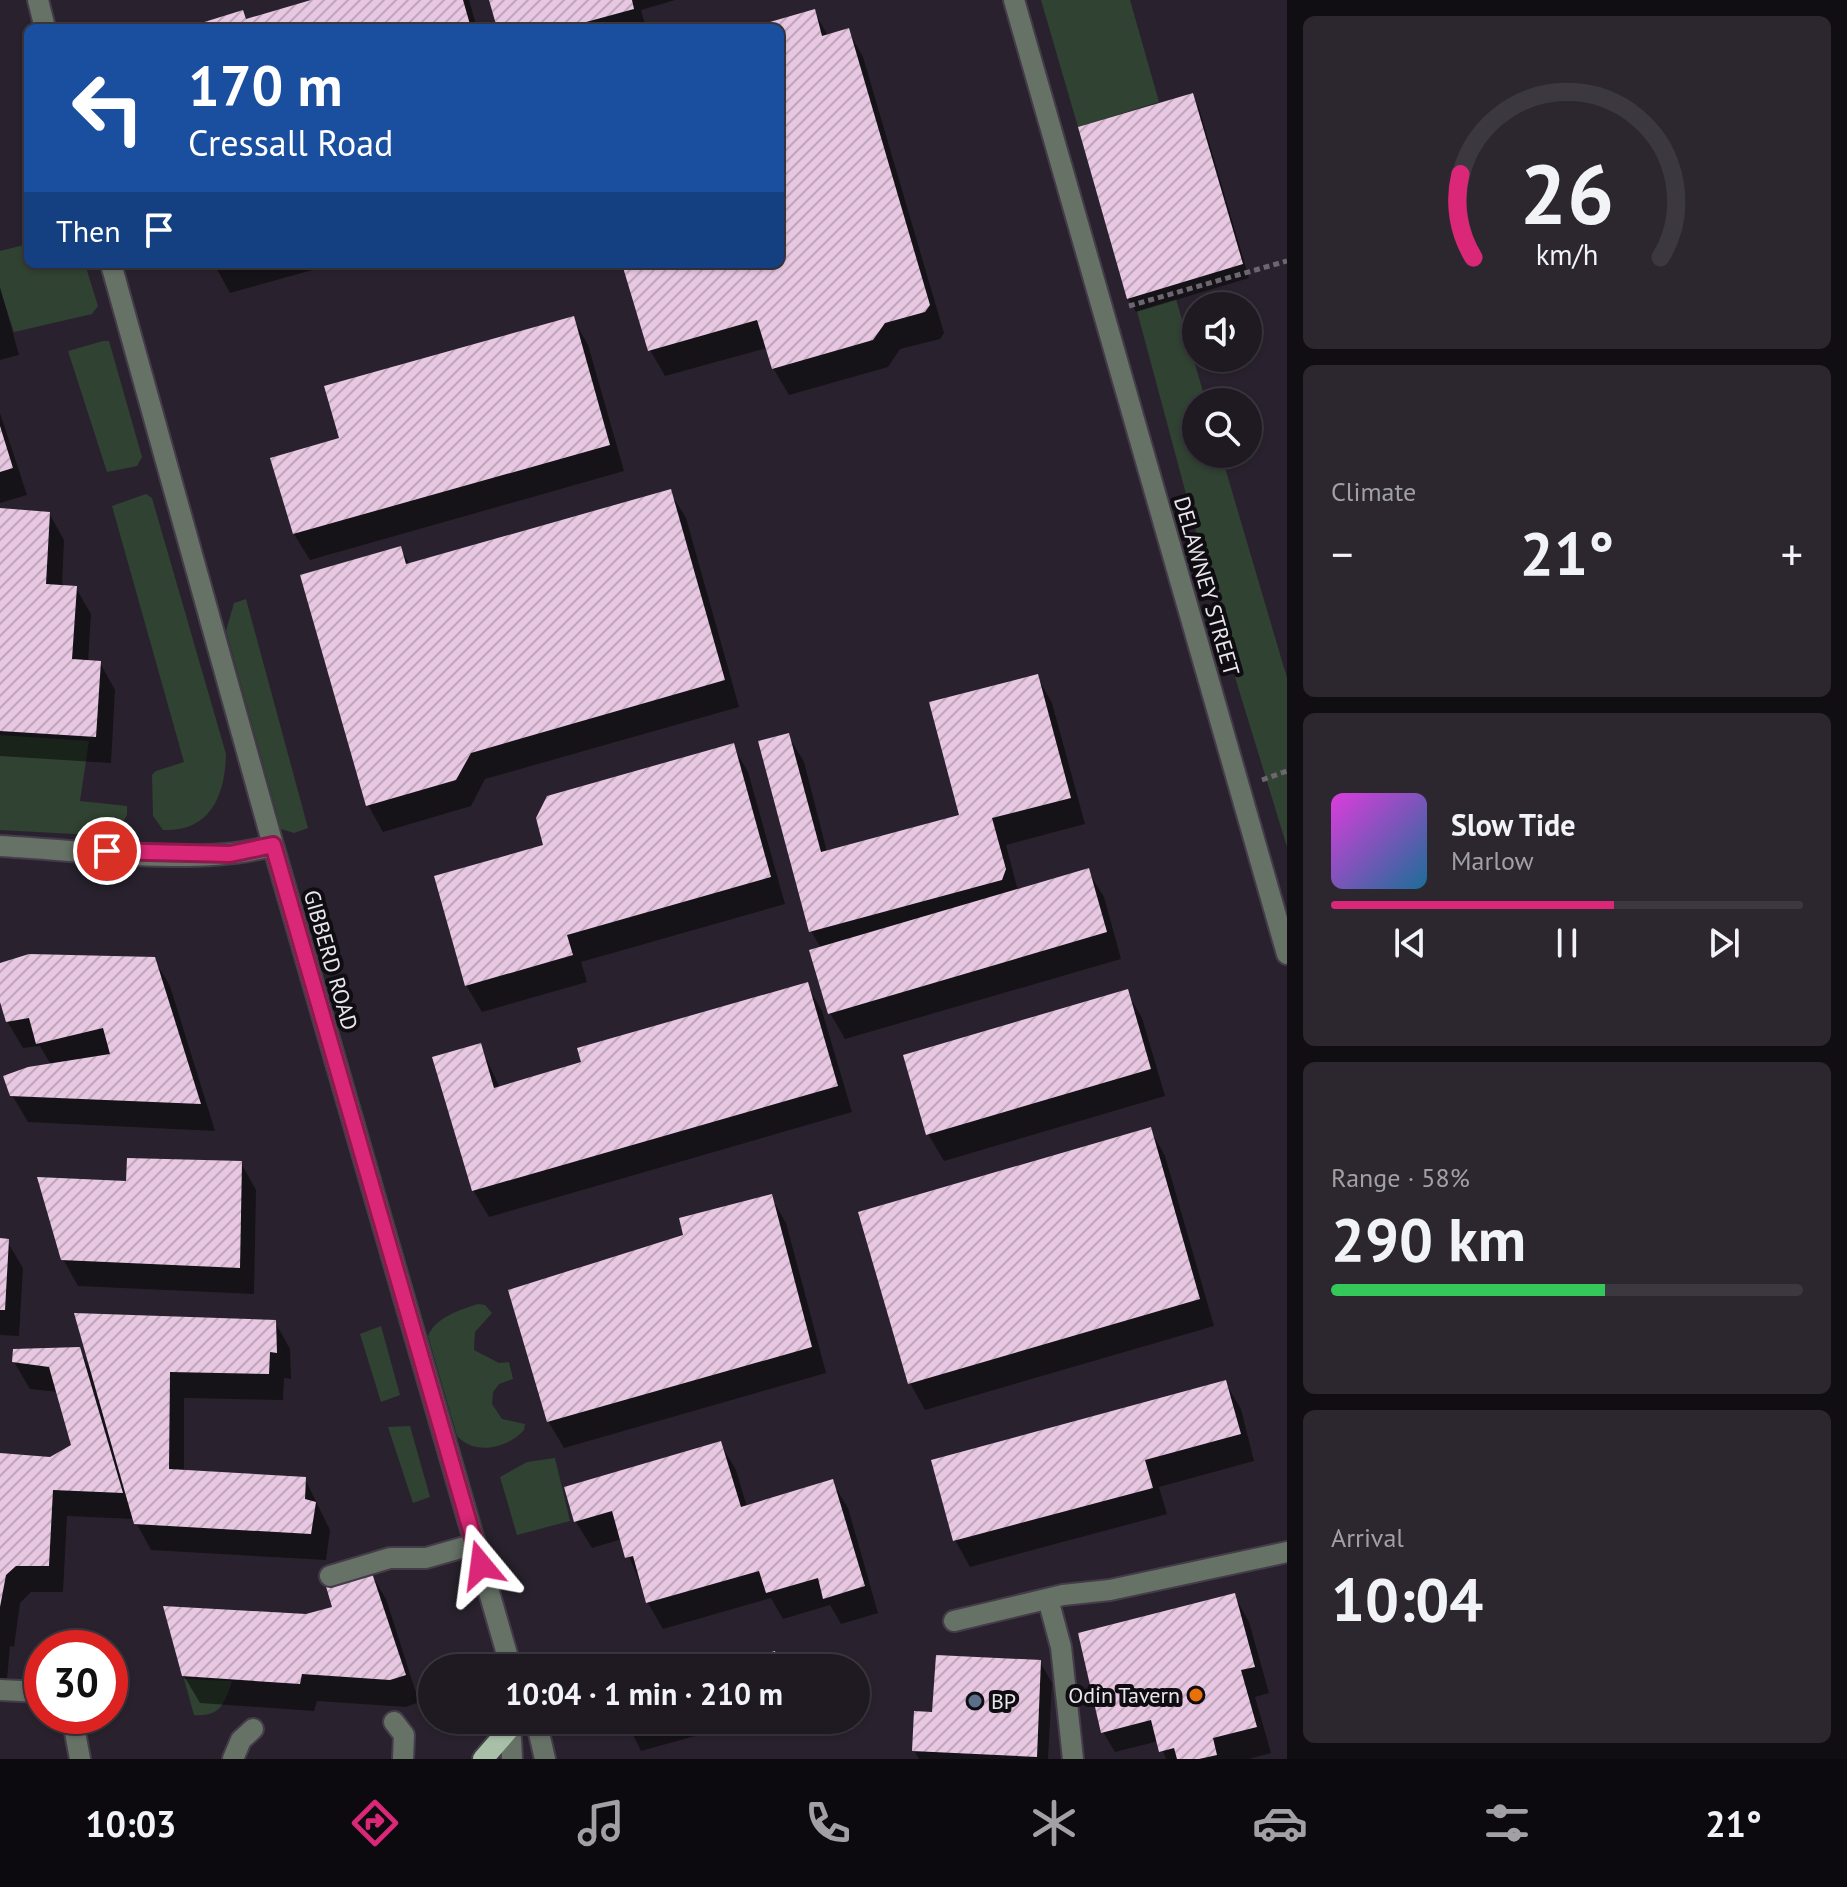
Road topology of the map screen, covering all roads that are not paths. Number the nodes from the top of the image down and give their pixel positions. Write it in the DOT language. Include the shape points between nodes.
graph roads {
  1 [pos="38,0"];
  2 [pos="1014,0"];
  3 [pos="44,24"];
  4 [pos="112,268"];
  5 [pos="273,845"];
  6 [pos="0,846"];
  7 [pos="1287,954"];
  8 [pos="475,1544"];
  9 [pos="1287,1552"];
  10 [pos="330,1576"];
  11 [pos="1048,1599"];
  12 [pos="954,1621"];
  13 [pos="507,1654"];
  14 [pos="0,1690"];
  15 [pos="24,1691"];
  16 [pos="394,1722"];
  17 [pos="253,1729"];
  18 [pos="75,1734"];
  19 [pos="502,1734"];
  20 [pos="511,1734"];
  21 [pos="539,1734"];
  22 [pos="80,1759"];
  23 [pos="233,1759"];
  24 [pos="403,1759"];
  25 [pos="483,1759"];
  26 [pos="512,1759"];
  27 [pos="545,1759"];
  28 [pos="1073,1759"];
  1 -- 3 [label="street"];
  2 -- 7 [label="street, DELAWNEY STREET"];
  4 -- 5 [label="street, GIBBERD ROAD"];
  5 -- 6 [label="street" via="230,854"];
  5 -- 8 [label="street, GIBBERD ROAD"];
  8 -- 10 [label="street" via="426,1558 390,1558"];
  8 -- 13 [label="street, GIBBERD ROAD"];
  9 -- 11 [label="street"];
  11 -- 12 [label="street"];
  11 -- 28 [label="street" via="1061,1647"];
  14 -- 15 [label="street"];
  16 -- 24 [label="street" via="404,1735"];
  17 -- 23 [label="street"];
  18 -- 22 [label="street"];
  19 -- 25 [label="main road"];
  20 -- 26 [label="street"];
  21 -- 27 [label="street"];
}
